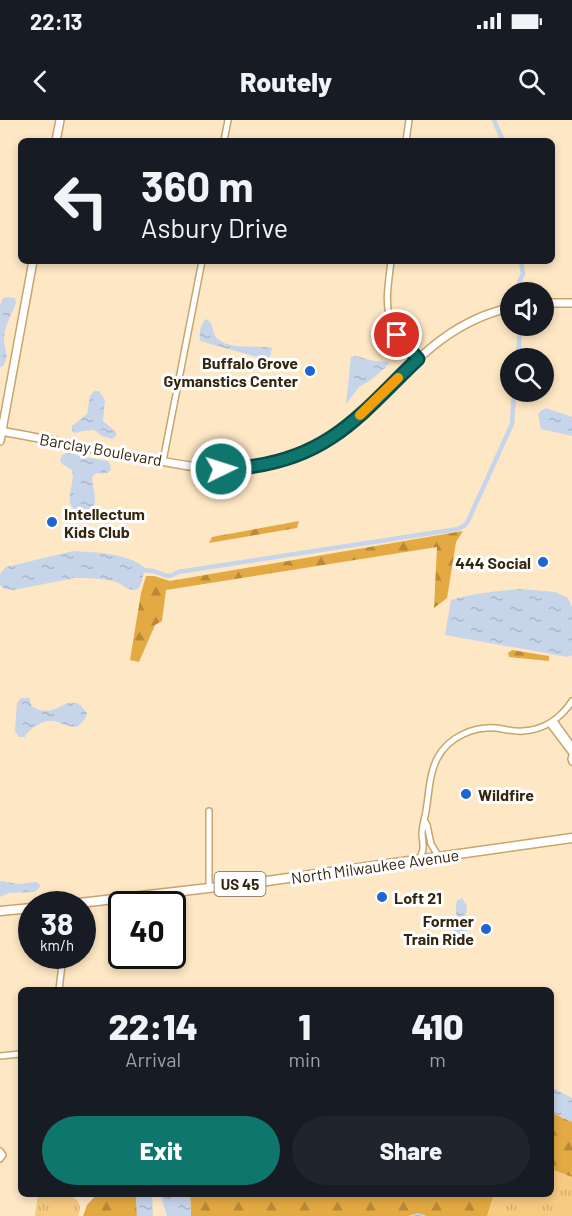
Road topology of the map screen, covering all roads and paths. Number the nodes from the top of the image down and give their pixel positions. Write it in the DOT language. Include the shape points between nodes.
graph roads {
  1 [pos="60,120"];
  2 [pos="228,120"];
  3 [pos="409,120"];
  4 [pos="57,138"];
  5 [pos="225,138"];
  6 [pos="406,138"];
  7 [pos="32,264"];
  8 [pos="201,264"];
  9 [pos="392,264"];
  10 [pos="554,303"];
  11 [pos="572,303"];
  12 [pos="500,311"];
  13 [pos="418,359"];
  14 [pos="1,431"];
  15 [pos="0,441"];
  16 [pos="164,461"];
  17 [pos="572,701"];
  18 [pos="552,722"];
  19 [pos="572,746"];
  20 [pos="572,754"];
  21 [pos="572,762"];
  22 [pos="209,811"];
  23 [pos="424,820"];
  24 [pos="572,838"];
  25 [pos="439,857"];
  26 [pos="419,860"];
  27 [pos="209,888"];
  28 [pos="96,901"];
  29 [pos="18,909"];
  30 [pos="0,911"];
  31 [pos="61,969"];
  32 [pos="58,987"];
  33 [pos="18,1053"];
  34 [pos="0,1056"];
  35 [pos="0,1151"];
  36 [pos="0,1159"];
  1 -- 4 [label="street"];
  2 -- 5 [label="street"];
  3 -- 6 [label="street"];
  7 -- 14 [label="street"];
  8 -- 16 [label="street"];
  9 -- 13 [label="street" via="387,310 397,335"];
  10 -- 11 [label="street"];
  12 -- 13 [label="street, Barclay Boulevard" via="461,326"];
  13 -- 16 [label="street, Barclay Boulevard" via="342,430 300,454 237,469"];
  14 -- 15 [label="street"];
  14 -- 16 [label="street, Barclay Boulevard"];
  17 -- 18 [label="street"];
  18 -- 19 [label="street"];
  18 -- 20 [label="street"];
  18 -- 23 [label="street" via="524,731 483,728 451,742 443,749 432,773"];
  20 -- 21 [label="street"];
  22 -- 27 [label="street"];
  23 -- 25 [label="street"];
  23 -- 26 [label="street" via="424,848"];
  24 -- 25 [label="main road, North Milwaukee Avenue / US 45"];
  25 -- 26 [label="main road, North Milwaukee Avenue / US 45"];
  26 -- 27 [label="main road, North Milwaukee Avenue / US 45"];
  27 -- 28 [label="main road, North Milwaukee Avenue / US 45"];
  29 -- 30 [label="main road"];
  31 -- 32 [label="street"];
  33 -- 34 [label="street"];
  35 -- 36 [label="street"];
}
